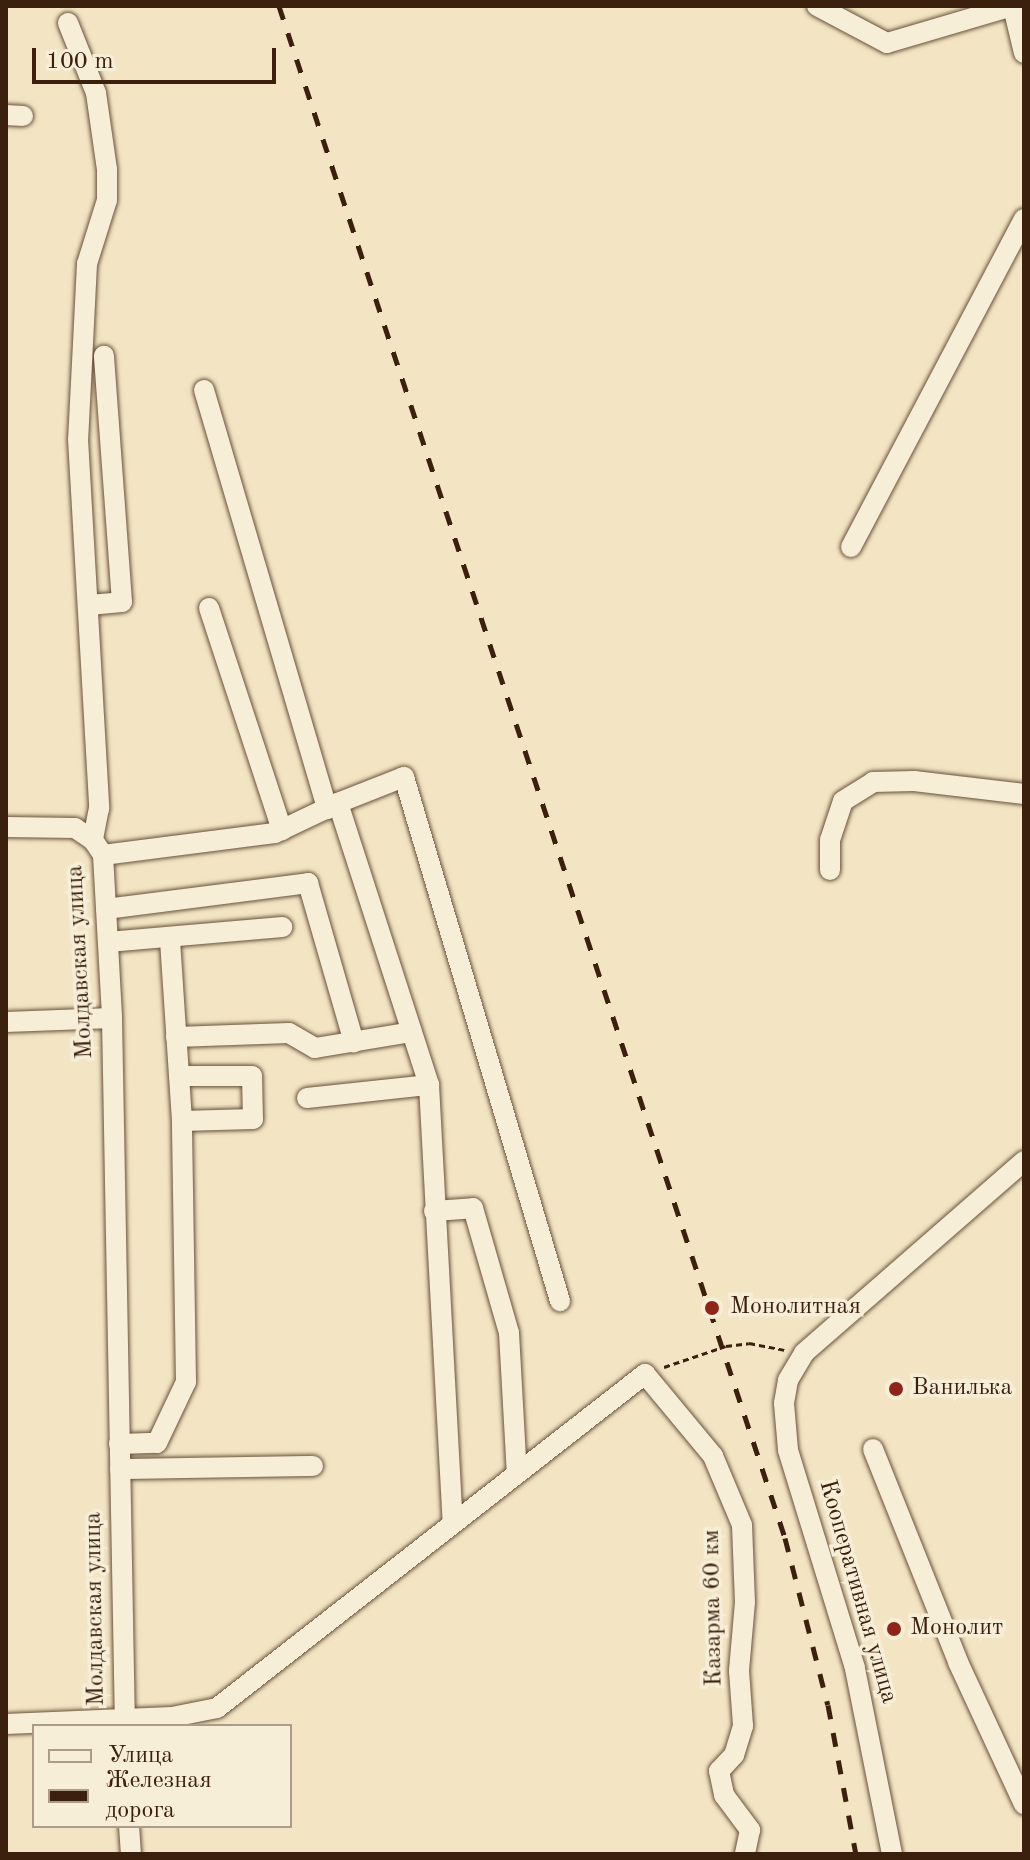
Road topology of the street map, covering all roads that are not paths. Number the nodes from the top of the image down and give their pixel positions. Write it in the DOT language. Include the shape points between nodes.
graph roads {
  1 [pos="817,6"];
  2 [pos="1013,6"];
  3 [pos="68,23"];
  4 [pos="1024,53"];
  5 [pos="1024,219"];
  6 [pos="104,356"];
  7 [pos="204,390"];
  8 [pos="851,547"];
  9 [pos="89,605"];
  10 [pos="209,608"];
  11 [pos="1024,794"];
  12 [pos="332,806"];
  13 [pos="6,827"];
  14 [pos="282,830"];
  15 [pos="98,847"];
  16 [pos="830,870"];
  17 [pos="106,909"];
  18 [pos="282,927"];
  19 [pos="170,939"];
  20 [pos="108,942"];
  21 [pos="112,1018"];
  22 [pos="6,1022"];
  23 [pos="412,1032"];
  24 [pos="176,1037"];
  25 [pos="354,1042"];
  26 [pos="179,1076"];
  27 [pos="429,1085"];
  28 [pos="307,1098"];
  29 [pos="182,1121"];
  30 [pos="1024,1161"];
  31 [pos="434,1211"];
  32 [pos="560,1301"];
  33 [pos="119,1444"];
  34 [pos="873,1449"];
  35 [pos="313,1466"];
  36 [pos="120,1469"];
  37 [pos="517,1474"];
  38 [pos="453,1523"];
  39 [pos="125,1723"];
  40 [pos="6,1724"];
  41 [pos="1024,1804"];
  42 [pos="129,1828"];
  43 [pos="131,1854"];
  44 [pos="745,1854"];
  45 [pos="892,1854"];
  1 -- 2 [label="street" via="887,43"];
  2 -- 4 [label="street"];
  3 -- 9 [label="street, Молдавская улица" via="96,93 107,169 107,200 87,264 82,312 78,439"];
  5 -- 8 [label="street"];
  6 -- 9 [label="street" via="122,602"];
  7 -- 12 [label="street"];
  9 -- 15 [label="street, Молдавская улица"];
  10 -- 14 [label="street"];
  11 -- 16 [label="street" via="914,781 873,782 843,801 830,840"];
  12 -- 14 [label="street"];
  12 -- 23 [label="street"];
  12 -- 32 [label="street" via="404,777"];
  13 -- 15 [label="street" via="75,828"];
  14 -- 15 [label="street"];
  15 -- 17 [label="street, Молдавская улица"];
  17 -- 20 [label="street, Молдавская улица"];
  17 -- 25 [label="street" via="308,883"];
  18 -- 19 [label="street"];
  19 -- 20 [label="street"];
  19 -- 24 [label="street"];
  20 -- 21 [label="street, Молдавская улица"];
  21 -- 22 [label="street"];
  21 -- 33 [label="street, Молдавская улица"];
  23 -- 25 [label="street"];
  23 -- 27 [label="street"];
  24 -- 25 [label="street" via="289,1033 315,1048"];
  24 -- 26 [label="street"];
  26 -- 29 [label="street"];
  26 -- 29 [label="street" via="252,1076 253,1119"];
  27 -- 28 [label="street"];
  27 -- 31 [label="street"];
  29 -- 33 [label="street" via="186,1382 157,1443"];
  30 -- 45 [label="street, Кооперативная улица" via="804,1353 788,1380 788,1450 855,1668"];
  31 -- 37 [label="street" via="473,1208 509,1333"];
  31 -- 38 [label="street"];
  33 -- 36 [label="street, Молдавская улица"];
  34 -- 41 [label="street" via="958,1662"];
  35 -- 36 [label="street"];
  36 -- 39 [label="street, Молдавская улица"];
  37 -- 38 [label="street"];
  37 -- 44 [label="street, Казарма 60 км" via="645,1374 713,1456 742,1525 743,1726 734,1755 719,1771 724,1795 750,1830"];
  38 -- 39 [label="street" via="217,1708"];
  39 -- 40 [label="street"];
  42 -- 43 [label="street"];
}
